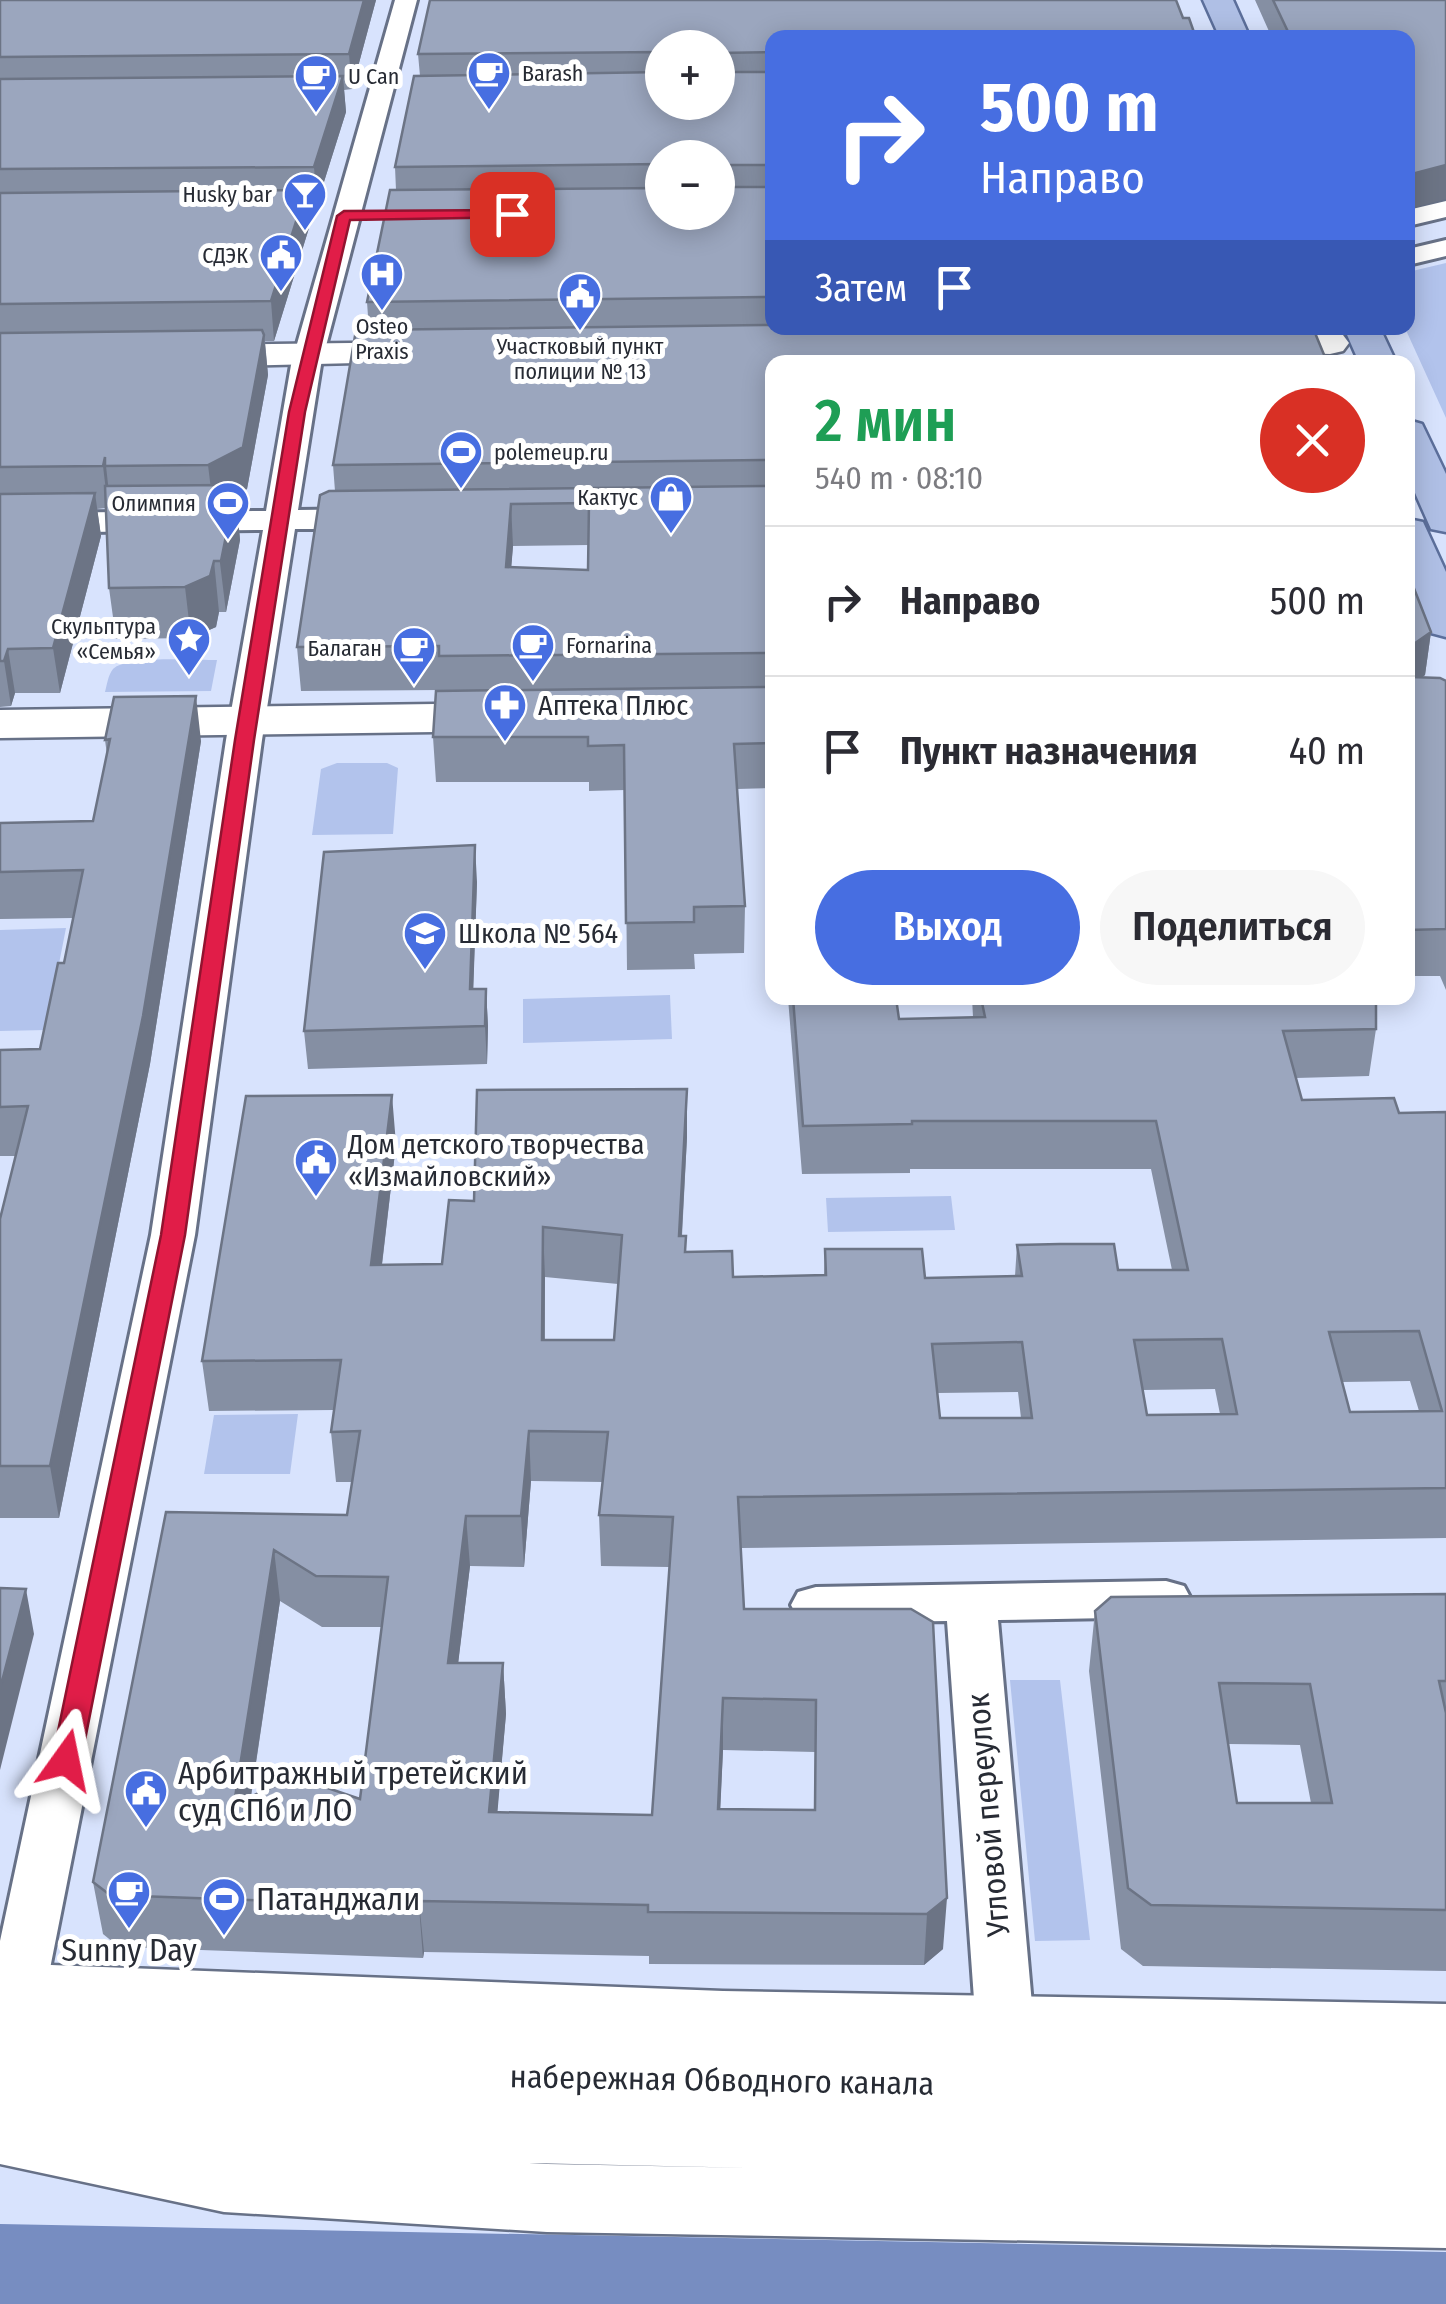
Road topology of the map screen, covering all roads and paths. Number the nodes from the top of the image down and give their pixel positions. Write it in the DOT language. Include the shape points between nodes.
graph roads {
  1 [pos="406,0"];
  2 [pos="1188,0"];
  3 [pos="1218,0"];
  4 [pos="1200,30"];
  5 [pos="1231,30"];
  6 [pos="345,100"];
  7 [pos="392,100"];
  8 [pos="1446,209"];
  9 [pos="332,216"];
  10 [pos="383,216"];
  11 [pos="1415,216"];
  12 [pos="1446,248"];
  13 [pos="1415,256"];
  14 [pos="1338,340"];
  15 [pos="1213,344"];
  16 [pos="466,353"];
  17 [pos="308,355"];
  18 [pos="1365,355"];
  19 [pos="165,356"];
  20 [pos="1415,448"];
  21 [pos="396,518"];
  22 [pos="282,519"];
  23 [pos="1446,520"];
  24 [pos="0,523"];
  25 [pos="1415,548"];
  26 [pos="1446,624"];
  27 [pos="558,716"];
  28 [pos="249,720"];
  29 [pos="0,724"];
  30 [pos="1210,1598"];
  31 [pos="971,1602"];
  32 [pos="816,1605"];
  33 [pos="6,2010"];
  34 [pos="1005,2027"];
  35 [pos="1446,2035"];
  36 [pos="1446,2093"];
  37 [pos="0,2102"];
  38 [pos="0,2131"];
  39 [pos="1446,2149"];
  40 [pos="1446,2214"];
  1 -- 7 [label="street"];
  2 -- 4 [label="main road"];
  3 -- 5 [label="main road"];
  6 -- 7 [label="street"];
  7 -- 9 [label="street"];
  8 -- 11 [label="street"];
  9 -- 10 [label="street"];
  9 -- 17 [label="street"];
  12 -- 13 [label="street"];
  14 -- 15 [label="main road"];
  14 -- 18 [label="main road"];
  16 -- 17 [label="main road"];
  17 -- 19 [label="main road"];
  17 -- 22 [label="street"];
  20 -- 23 [label="main road"];
  21 -- 22 [label="street"];
  22 -- 24 [label="street"];
  22 -- 28 [label="street"];
  25 -- 26 [label="main road"];
  27 -- 28 [label="main road"];
  28 -- 29 [label="main road"];
  28 -- 33 [label="street" via="173,1235"];
  30 -- 31 [label="street"];
  31 -- 32 [label="street"];
  31 -- 34 [label="street, Угловой переулок"];
  33 -- 34 [label="main road"];
  33 -- 36 [label="main road, набережная Обводного канала" via="212,2061 549,2078"];
  34 -- 35 [label="main road"];
  37 -- 39 [label="main road, набережная Обводного канала" via="277,2125"];
  38 -- 40 [label="main road" via="224,2178 547,2198"];
}
